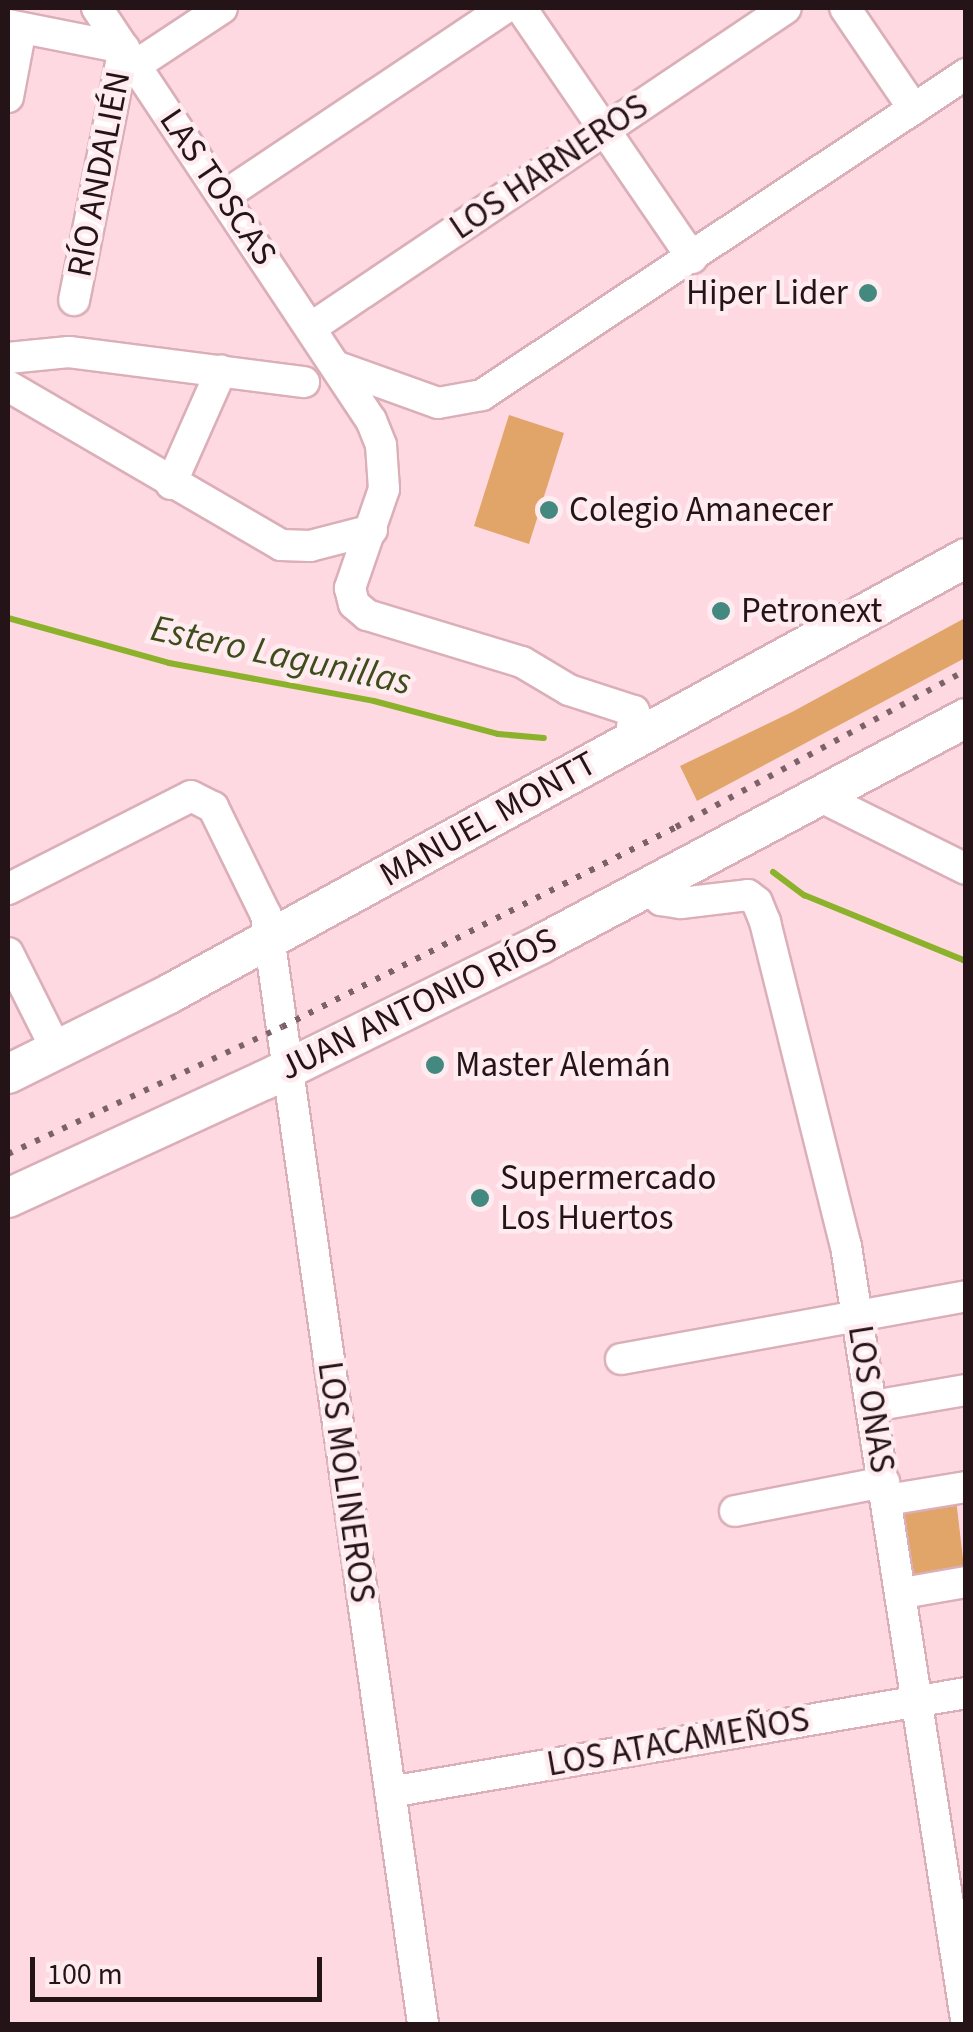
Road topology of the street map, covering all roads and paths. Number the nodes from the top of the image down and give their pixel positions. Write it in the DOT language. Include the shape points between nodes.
graph roads {
  1 [pos="97,8"];
  2 [pos="222,8"];
  3 [pos="505,8"];
  4 [pos="522,8"];
  5 [pos="786,8"];
  6 [pos="846,8"];
  7 [pos="14,26"];
  8 [pos="130,57"];
  9 [pos="966,74"];
  10 [pos="8,97"];
  11 [pos="914,109"];
  12 [pos="604,130"];
  13 [pos="224,196"];
  14 [pos="692,258"];
  15 [pos="74,300"];
  16 [pos="312,327"];
  17 [pos="8,358"];
  18 [pos="338,367"];
  19 [pos="222,372"];
  20 [pos="304,382"];
  21 [pos="8,386"];
  22 [pos="171,484"];
  23 [pos="372,530"];
  24 [pos="966,558"];
  25 [pos="966,718"];
  26 [pos="630,742"];
  27 [pos="821,797"];
  28 [pos="959,860"];
  29 [pos="648,888"];
  30 [pos="8,889"];
  31 [pos="271,938"];
  32 [pos="8,953"];
  33 [pos="57,1051"];
  34 [pos="287,1069"];
  35 [pos="8,1074"];
  36 [pos="8,1198"];
  37 [pos="966,1296"];
  38 [pos="857,1315"];
  39 [pos="620,1359"];
  40 [pos="966,1390"];
  41 [pos="873,1406"];
  42 [pos="966,1487"];
  43 [pos="886,1491"];
  44 [pos="735,1511"];
  45 [pos="966,1582"];
  46 [pos="903,1592"];
  47 [pos="966,1693"];
  48 [pos="920,1700"];
  49 [pos="390,1792"];
  50 [pos="966,2020"];
  51 [pos="423,2024"];
  1 -- 8 [label="street, LAS TOSCAS"];
  2 -- 8 [label="street"];
  3 -- 13 [label="street"];
  4 -- 12 [label="street"];
  5 -- 12 [label="street, LOS HARNEROS"];
  6 -- 11 [label="street"];
  7 -- 8 [label="street"];
  7 -- 10 [label="street"];
  8 -- 13 [label="street, LAS TOSCAS"];
  8 -- 15 [label="street, RÍO ANDALIÉN"];
  9 -- 11 [label="street"];
  11 -- 14 [label="street"];
  12 -- 14 [label="street"];
  12 -- 16 [label="street, LOS HARNEROS"];
  13 -- 16 [label="street, LAS TOSCAS"];
  14 -- 18 [label="street" via="472,400 426,400"];
  16 -- 18 [label="street, LAS TOSCAS"];
  17 -- 19 [label="street" via="68,352"];
  18 -- 23 [label="street, LAS TOSCAS" via="382,445 384,489"];
  19 -- 20 [label="street"];
  19 -- 22 [label="street"];
  21 -- 22 [label="street"];
  22 -- 23 [label="street" via="281,545 310,546"];
  23 -- 26 [label="street, LAS TOSCAS" via="350,588 360,611 506,656 569,690 634,711"];
  24 -- 26 [label="main road, MANUEL MONTT"];
  25 -- 27 [label="main road, JUAN ANTONIO RÍOS"];
  26 -- 31 [label="main road, MANUEL MONTT"];
  27 -- 28 [label="street"];
  27 -- 29 [label="main road, JUAN ANTONIO RÍOS"];
  29 -- 34 [label="main road, JUAN ANTONIO RÍOS"];
  29 -- 38 [label="street, LOS ONAS" via="671,903 742,894 760,907 832,1181"];
  30 -- 31 [label="street, LOS MOLINEROS" via="183,797 200,797 217,814"];
  31 -- 33 [label="main road, MANUEL MONTT"];
  31 -- 34 [label="street, LOS MOLINEROS"];
  32 -- 33 [label="street"];
  33 -- 35 [label="main road, MANUEL MONTT"];
  34 -- 36 [label="main road, JUAN ANTONIO RÍOS"];
  34 -- 49 [label="street, LOS MOLINEROS"];
  37 -- 38 [label="street"];
  38 -- 39 [label="street"];
  38 -- 41 [label="street, LOS ONAS"];
  40 -- 41 [label="street"];
  41 -- 43 [label="street, LOS ONAS"];
  42 -- 43 [label="street"];
  43 -- 44 [label="street"];
  43 -- 46 [label="street, LOS ONAS"];
  45 -- 46 [label="street"];
  46 -- 48 [label="street, LOS ONAS"];
  47 -- 48 [label="street, LOS ATACAMEÑOS"];
  48 -- 49 [label="street, LOS ATACAMEÑOS"];
  48 -- 50 [label="street, LOS ONAS"];
  49 -- 51 [label="street, LOS MOLINEROS"];
}
